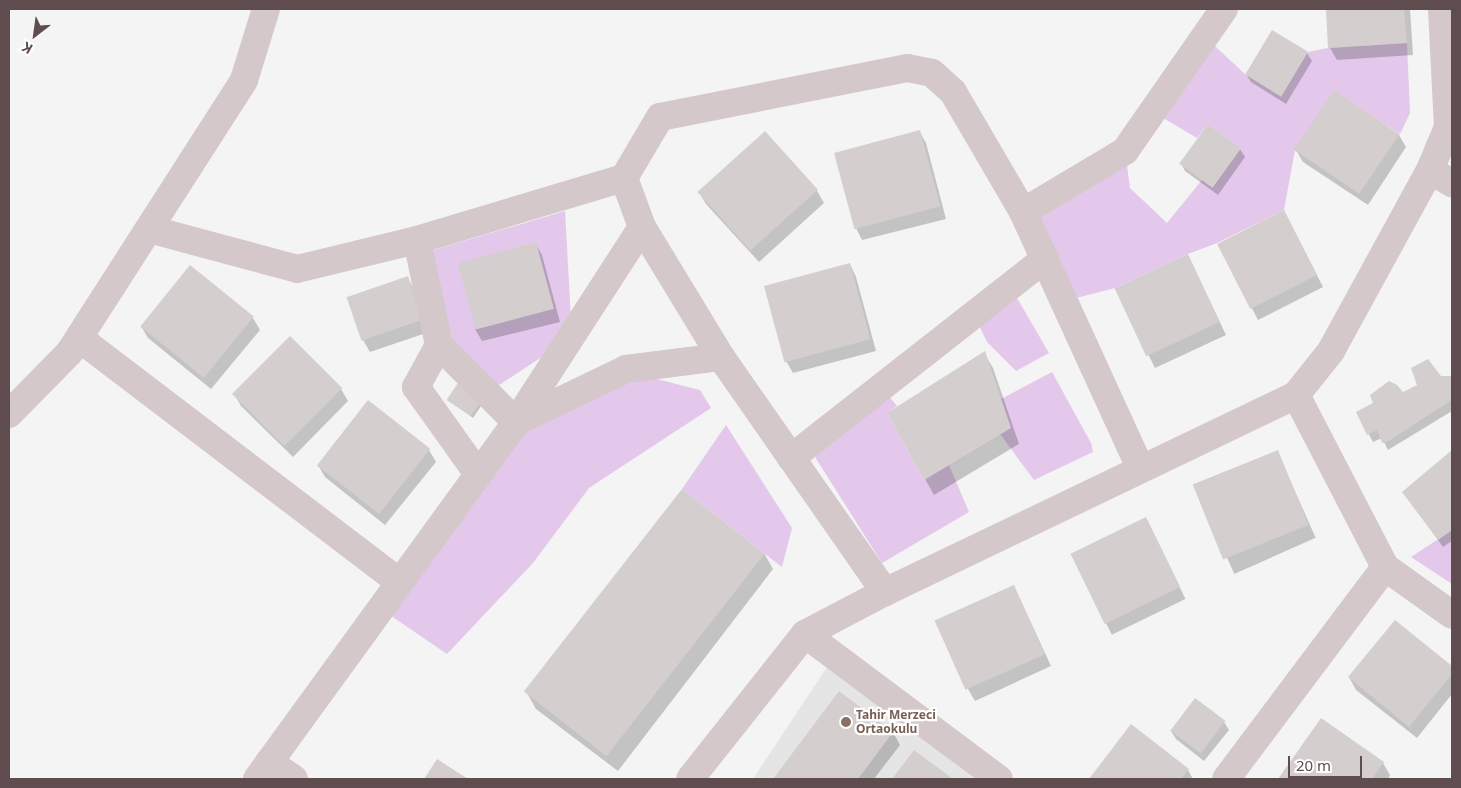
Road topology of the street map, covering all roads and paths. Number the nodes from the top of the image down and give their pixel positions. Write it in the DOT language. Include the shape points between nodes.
graph roads {
  1 [pos="266,9"];
  2 [pos="1224,9"];
  3 [pos="1442,9"];
  4 [pos="1441,176"];
  5 [pos="624,178"];
  6 [pos="1023,212"];
  7 [pos="642,227"];
  8 [pos="149,229"];
  9 [pos="417,240"];
  10 [pos="1045,259"];
  11 [pos="79,338"];
  12 [pos="439,345"];
  13 [pos="721,357"];
  14 [pos="1296,395"];
  15 [pos="9,414"];
  16 [pos="516,422"];
  17 [pos="791,458"];
  18 [pos="1140,468"];
  19 [pos="478,474"];
  20 [pos="1385,567"];
  21 [pos="399,582"];
  22 [pos="884,592"];
  23 [pos="1452,615"];
  24 [pos="804,634"];
  25 [pos="263,771"];
  26 [pos="294,779"];
  27 [pos="690,779"];
  28 [pos="1000,779"];
  29 [pos="1226,779"];
  1 -- 8 [label="street" via="244,80"];
  2 -- 6 [label="street" via="1125,151"];
  3 -- 4 [label="street" via="1448,127"];
  4 -- 14 [label="street" via="1331,351"];
  5 -- 6 [label="street" via="660,117 907,68 932,73 953,92"];
  5 -- 7 [label="street"];
  5 -- 9 [label="street"];
  6 -- 10 [label="street"];
  7 -- 13 [label="street"];
  7 -- 16 [label="street"];
  8 -- 9 [label="street" via="297,269"];
  8 -- 11 [label="street"];
  9 -- 12 [label="street"];
  10 -- 17 [label="street"];
  10 -- 18 [label="street"];
  11 -- 15 [label="street" via="57,366"];
  11 -- 21 [label="street"];
  12 -- 16 [label="street"];
  12 -- 19 [label="street" via="416,387"];
  13 -- 16 [label="street" via="626,369"];
  13 -- 17 [label="street"];
  14 -- 18 [label="street"];
  14 -- 20 [label="street"];
  16 -- 19 [label="street"];
  17 -- 22 [label="street"];
  18 -- 22 [label="street"];
  19 -- 21 [label="street"];
  20 -- 23 [label="street"];
  20 -- 29 [label="street"];
  21 -- 25 [label="street"];
  22 -- 24 [label="street"];
  24 -- 27 [label="street"];
  24 -- 28 [label="street"];
  25 -- 26 [label="street"];
}
